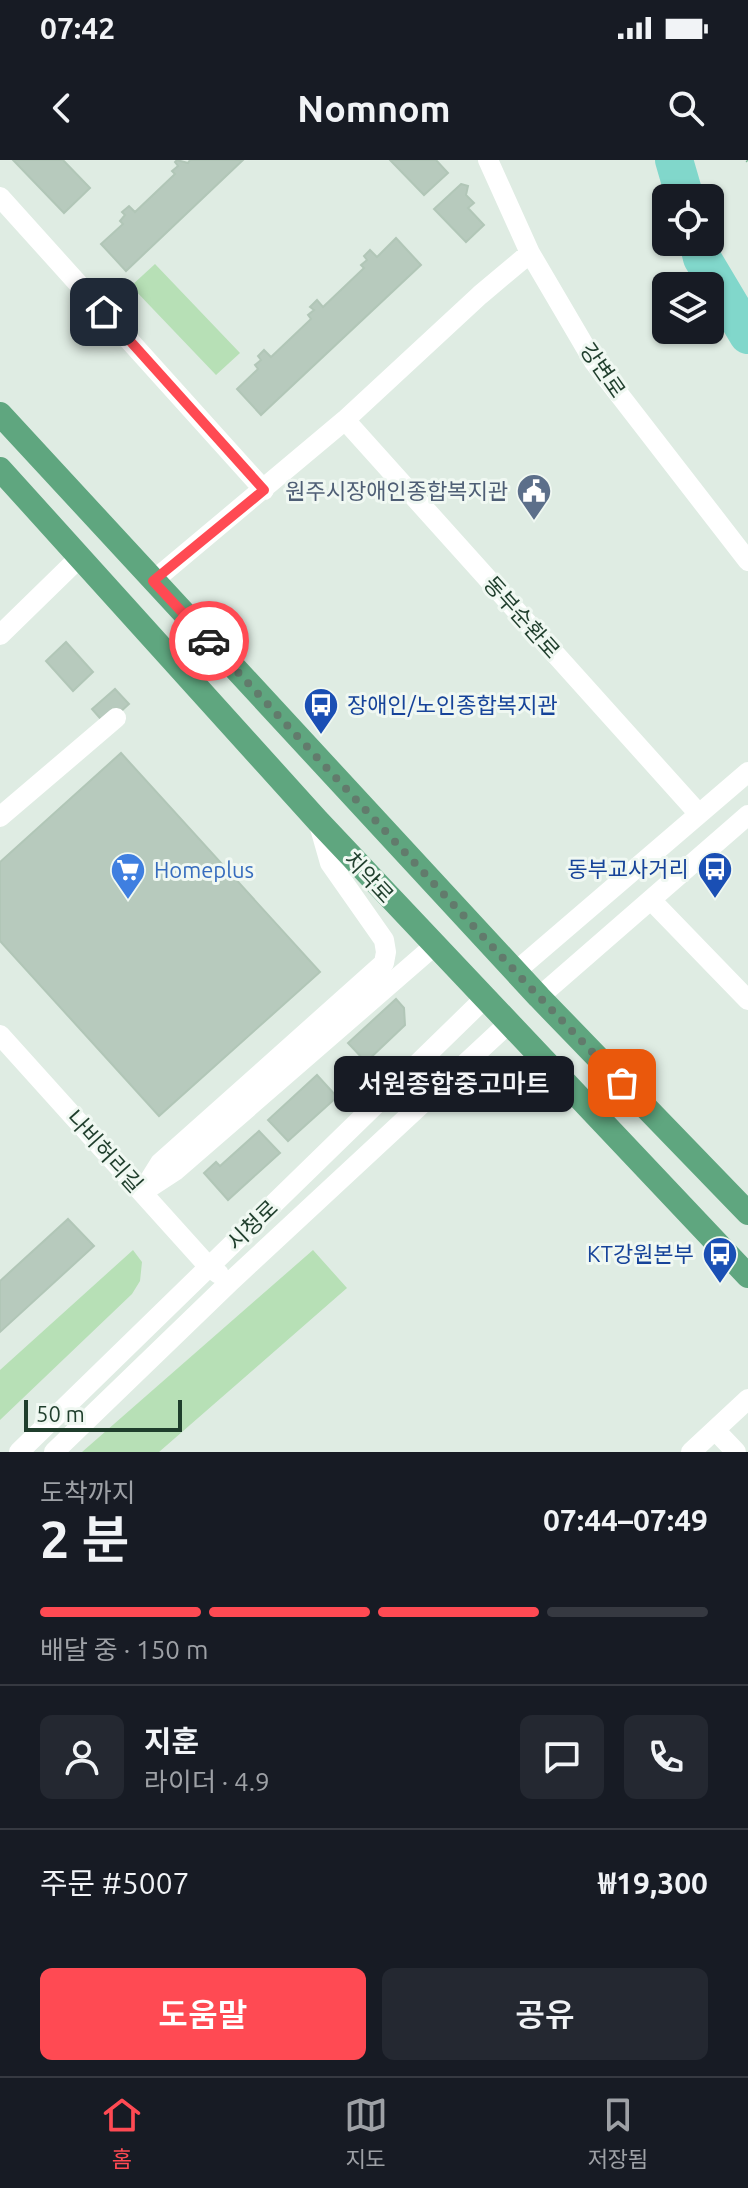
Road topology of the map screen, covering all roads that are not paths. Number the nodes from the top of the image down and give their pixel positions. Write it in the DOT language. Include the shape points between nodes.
graph roads {
  1 [pos="488,160"];
  2 [pos="0,197"];
  3 [pos="530,253"];
  4 [pos="0,414"];
  5 [pos="345,420"];
  6 [pos="0,469"];
  7 [pos="264,490"];
  8 [pos="80,557"];
  9 [pos="748,561"];
  10 [pos="153,581"];
  11 [pos="0,635"];
  12 [pos="116,718"];
  13 [pos="748,772"];
  14 [pos="699,814"];
  15 [pos="748,815"];
  16 [pos="0,817"];
  17 [pos="318,821"];
  18 [pos="651,900"];
  19 [pos="434,946"];
  20 [pos="515,972"];
  21 [pos="486,997"];
  22 [pos="539,997"];
  23 [pos="748,1000"];
  24 [pos="510,1022"];
  25 [pos="0,1035"];
  26 [pos="142,1192"];
  27 [pos="746,1206"];
  28 [pos="209,1267"];
  29 [pos="748,1276"];
  30 [pos="230,1282"];
  31 [pos="748,1399"];
  32 [pos="715,1430"];
  33 [pos="19,1452"];
  34 [pos="54,1452"];
  35 [pos="691,1452"];
  36 [pos="736,1452"];
  1 -- 3 [label="street, 강변로"];
  2 -- 7 [label="street"];
  3 -- 5 [label="street"];
  3 -- 9 [label="street, 강변로" via="594,362"];
  4 -- 10 [label="main road, 치악로"];
  5 -- 7 [label="street"];
  5 -- 14 [label="street, 동부순환로"];
  6 -- 8 [label="main road, 치악로"];
  7 -- 10 [label="street"];
  8 -- 11 [label="street"];
  8 -- 17 [label="main road, 치악로"];
  10 -- 20 [label="main road, 치악로"];
  12 -- 16 [label="street"];
  13 -- 14 [label="street"];
  14 -- 20 [label="street"];
  15 -- 18 [label="street"];
  17 -- 19 [label="main road, 치악로"];
  17 -- 26 [label="street" via="330,863 384,940 384,963 160,1163"];
  18 -- 22 [label="street"];
  18 -- 23 [label="street"];
  19 -- 21 [label="main road, 치악로"];
  19 -- 26 [label="street" via="175,1171"];
  20 -- 21 [label="main road"];
  20 -- 22 [label="main road, 치악로"];
  21 -- 24 [label="main road, 치악로"];
  21 -- 28 [label="street, 시청로"];
  22 -- 24 [label="main road"];
  22 -- 27 [label="main road, 치악로"];
  24 -- 29 [label="main road, 치악로"];
  24 -- 30 [label="street, 시청로"];
  25 -- 26 [label="street, 나비허리길"];
  26 -- 28 [label="street, 나비허리길"];
  28 -- 30 [label="street, 나비허리길"];
  28 -- 33 [label="street, 시청로"];
  30 -- 34 [label="street, 시청로"];
  31 -- 32 [label="street"];
  32 -- 35 [label="street"];
  32 -- 36 [label="street"];
}
